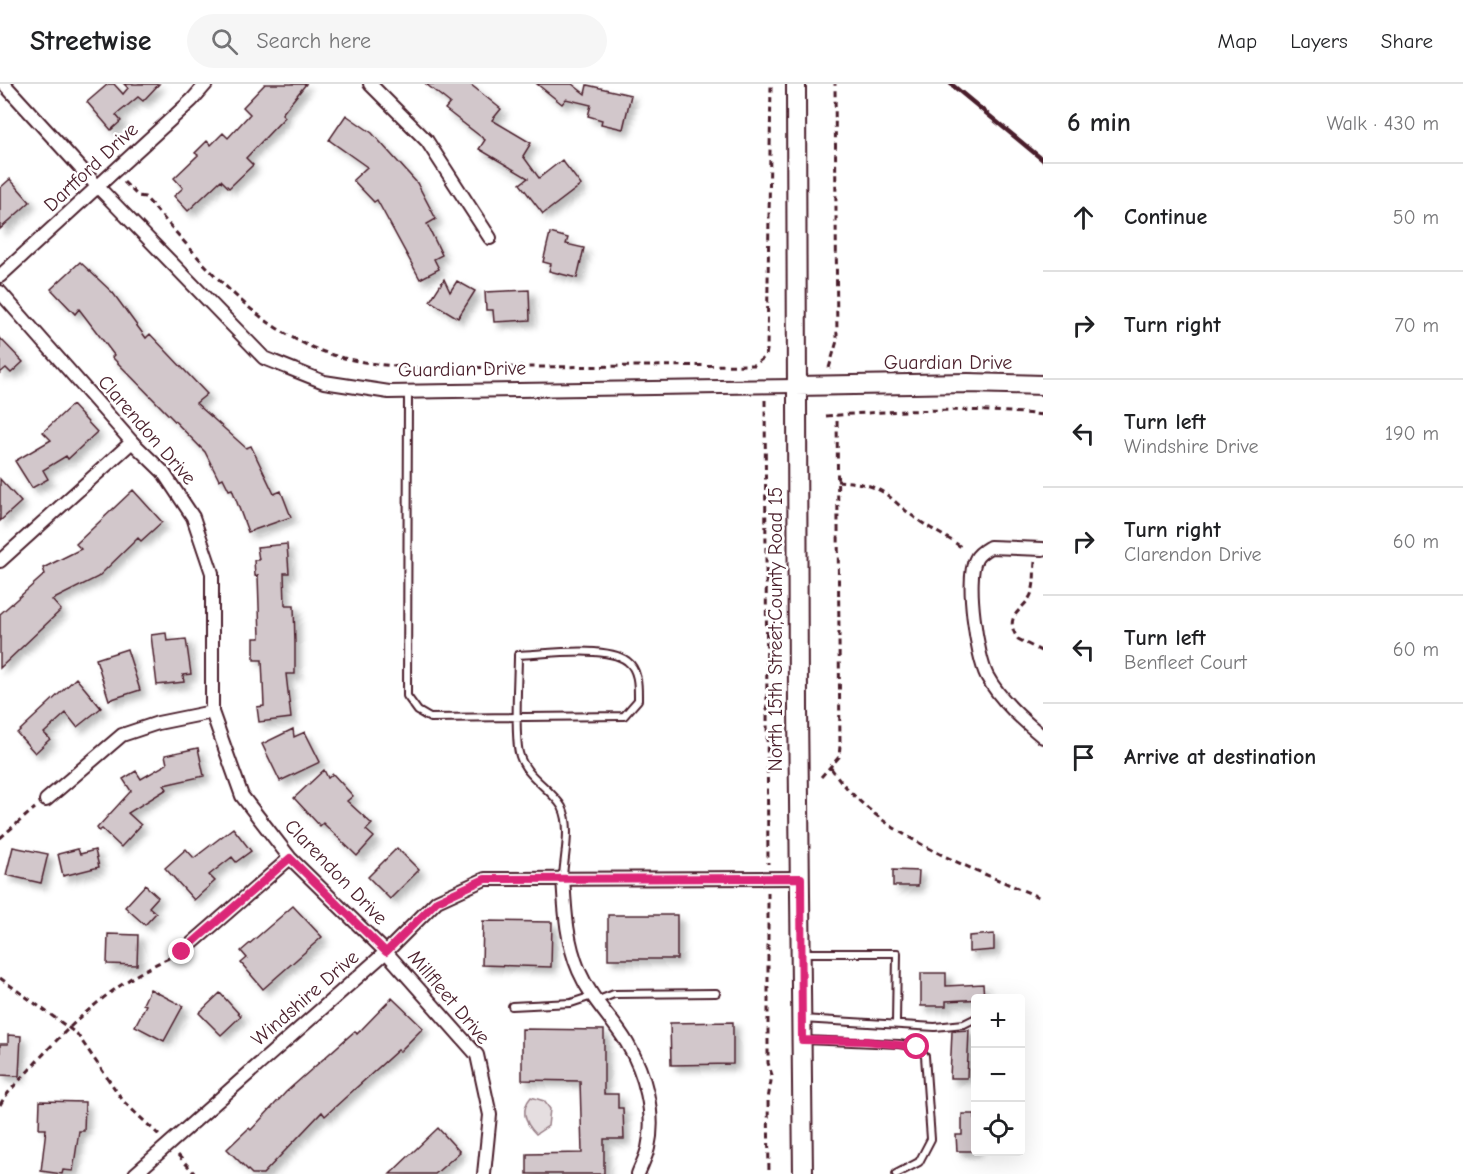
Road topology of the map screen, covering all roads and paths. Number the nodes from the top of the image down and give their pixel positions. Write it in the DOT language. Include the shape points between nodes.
graph roads {
  1 [pos="4,84"];
  2 [pos="206,84"];
  3 [pos="370,84"];
  4 [pos="771,84"];
  5 [pos="796,84"];
  6 [pos="835,84"];
  7 [pos="114,172"];
  8 [pos="98,187"];
  9 [pos="490,238"];
  10 [pos="0,276"];
  11 [pos="0,292"];
  12 [pos="762,360"];
  13 [pos="828,370"];
  14 [pos="1043,385"];
  15 [pos="766,386"];
  16 [pos="796,386"];
  17 [pos="408,392"];
  18 [pos="837,415"];
  19 [pos="1043,415"];
  20 [pos="826,416"];
  21 [pos="132,442"];
  22 [pos="837,481"];
  23 [pos="961,547"];
  24 [pos="1043,549"];
  25 [pos="0,561"];
  26 [pos="1035,562"];
  27 [pos="1043,652"];
  28 [pos="212,712"];
  29 [pos="519,717"];
  30 [pos="1043,737"];
  31 [pos="830,768"];
  32 [pos="821,777"];
  33 [pos="46,800"];
  34 [pos="0,838"];
  35 [pos="290,858"];
  36 [pos="563,877"];
  37 [pos="769,878"];
  38 [pos="801,878"];
  39 [pos="1043,899"];
  40 [pos="182,952"];
  41 [pos="386,952"];
  42 [pos="801,953"];
  43 [pos="0,978"];
  44 [pos="716,993"];
  45 [pos="594,999"];
  46 [pos="512,1006"];
  47 [pos="802,1019"];
  48 [pos="971,1020"];
  49 [pos="896,1023"];
  50 [pos="68,1027"];
  51 [pos="802,1040"];
  52 [pos="0,1105"];
  53 [pos="169,1145"];
  54 [pos="135,1174"];
  55 [pos="195,1174"];
  56 [pos="484,1174"];
  57 [pos="638,1174"];
  58 [pos="769,1174"];
  59 [pos="803,1174"];
  60 [pos="896,1174"];
  1 -- 8 [label="street, Guardian Drive"];
  2 -- 7 [label="street, Dartford Drive"];
  3 -- 9 [label="street" via="428,141"];
  4 -- 12 [label="path" via="767,350"];
  5 -- 16 [label="street, North 15th Street;County Road 15"];
  6 -- 13 [label="path" via="837,341"];
  7 -- 8 [label="street, Dartford Drive"];
  7 -- 12 [label="path" via="138,196 145,197 252,311 306,344 351,360 426,368 754,365"];
  8 -- 10 [label="street, Dartford Drive"];
  8 -- 17 [label="street, Guardian Drive" via="264,358 324,382 389,393"];
  11 -- 21 [label="street, Clarendon Drive"];
  12 -- 15 [label="path"];
  14 -- 16 [label="street, Guardian Drive" via="968,382"];
  15 -- 16 [label="street, Guardian Drive"];
  15 -- 17 [label="street, Guardian Drive"];
  15 -- 37 [label="path"];
  16 -- 38 [label="street, North 15th Street;County Road 15"];
  17 -- 29 [label="lane" via="407,696 418,711 430,718"];
  18 -- 19 [label="path"];
  18 -- 20 [label="path"];
  18 -- 22 [label="path"];
  21 -- 25 [label="street"];
  21 -- 28 [label="street, Clarendon Drive" via="163,472 193,517 212,573"];
  22 -- 23 [label="path" via="860,482 883,490 923,523"];
  22 -- 31 [label="path" via="840,746 839,757"];
  24 -- 30 [label="street" via="990,547 975,560 973,575 973,616 987,676 1004,700"];
  26 -- 27 [label="path" via="1032,591 1014,614 1012,623 1018,639"];
  28 -- 33 [label="street" via="122,735"];
  28 -- 35 [label="street, Clarendon Drive" via="242,796"];
  29 -- 29 [label="lane" via="518,655 612,653 629,662 638,680 638,700 624,716"];
  29 -- 36 [label="lane" via="519,752 526,770 562,808 566,831"];
  31 -- 32 [label="path"];
  31 -- 39 [label="path" via="864,804 908,837"];
  33 -- 34 [label="path"];
  35 -- 40 [label="street"];
  35 -- 41 [label="street, Clarendon Drive"];
  36 -- 37 [label="street, Windshire Drive"];
  36 -- 41 [label="street, Windshire Drive" via="485,879 437,901"];
  36 -- 45 [label="street" via="566,932 579,972"];
  37 -- 38 [label="street, Windshire Drive"];
  37 -- 58 [label="path"];
  38 -- 42 [label="street, North 15th Street;County Road 15"];
  40 -- 50 [label="path" via="153,965 98,1000"];
  41 -- 53 [label="street, Windshire Drive"];
  41 -- 56 [label="street, Millfleet Drive" via="477,1055 490,1115"];
  42 -- 47 [label="street, North 15th Street;County Road 15"];
  42 -- 49 [label="lane" via="897,953"];
  43 -- 50 [label="path"];
  44 -- 45 [label="lane" via="614,994"];
  45 -- 46 [label="lane"];
  45 -- 57 [label="street" via="627,1042 643,1075 649,1109 648,1148"];
  47 -- 49 [label="lane"];
  47 -- 51 [label="street, North 15th Street;County Road 15"];
  48 -- 49 [label="lane" via="935,1027"];
  50 -- 52 [label="path"];
  50 -- 53 [label="path" via="77,1034 124,1102"];
  51 -- 59 [label="street, North 15th Street;County Road 15"];
  51 -- 60 [label="lane" via="899,1044 917,1047 925,1056 930,1139 919,1162"];
  53 -- 54 [label="street, Windshire Drive"];
  53 -- 55 [label="path"];
}
